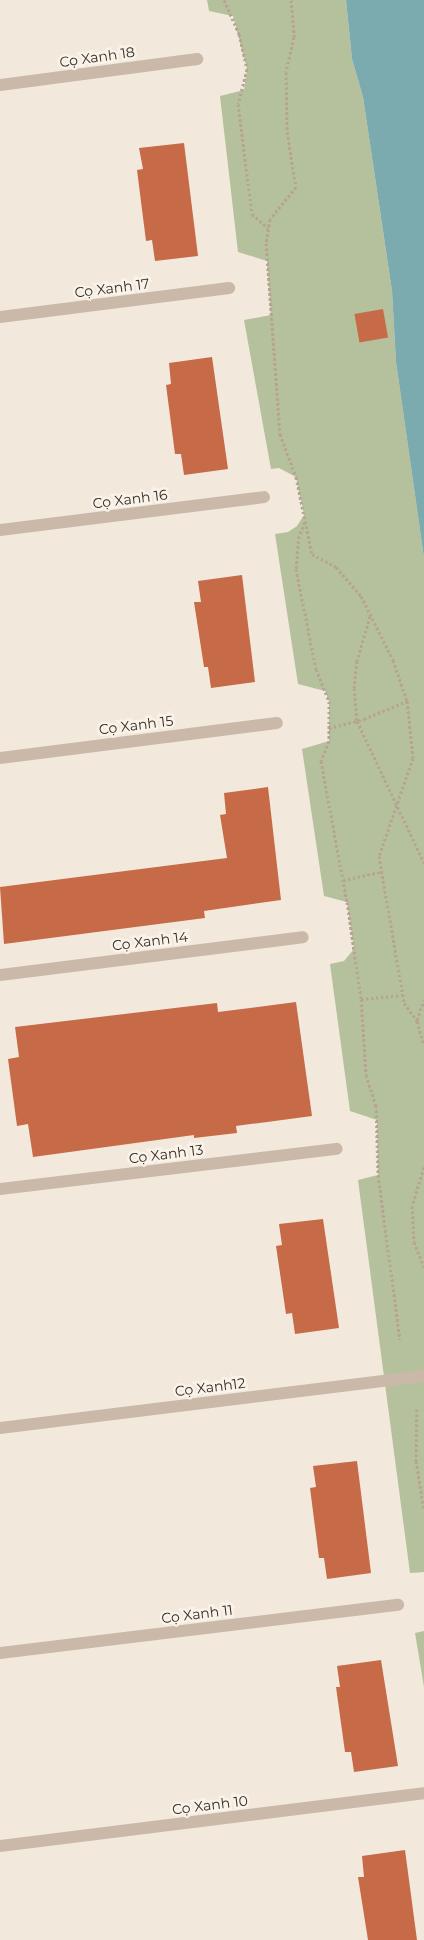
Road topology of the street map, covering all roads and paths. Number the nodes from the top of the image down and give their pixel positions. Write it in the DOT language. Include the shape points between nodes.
graph roads {
  1 [pos="224,0"];
  2 [pos="291,0"];
  3 [pos="197,59"];
  4 [pos="0,85"];
  5 [pos="268,228"];
  6 [pos="228,288"];
  7 [pos="0,317"];
  8 [pos="264,497"];
  9 [pos="305,521"];
  10 [pos="0,530"];
  11 [pos="370,615"];
  12 [pos="407,701"];
  13 [pos="357,721"];
  14 [pos="277,722"];
  15 [pos="328,728"];
  16 [pos="0,758"];
  17 [pos="398,806"];
  18 [pos="424,863"];
  19 [pos="382,872"];
  20 [pos="343,880"];
  21 [pos="303,937"];
  22 [pos="0,976"];
  23 [pos="403,995"];
  24 [pos="361,999"];
  25 [pos="424,1000"];
  26 [pos="417,1021"];
  27 [pos="424,1045"];
  28 [pos="336,1149"];
  29 [pos="424,1167"];
  30 [pos="0,1189"];
  31 [pos="424,1267"];
  32 [pos="400,1340"];
  33 [pos="424,1376"];
  34 [pos="417,1409"];
  35 [pos="0,1428"];
  36 [pos="424,1510"];
  37 [pos="398,1605"];
  38 [pos="0,1653"];
  39 [pos="424,1793"];
  40 [pos="0,1846"];
  1 -- 5 [label="path" via="240,34 247,69 238,104 252,214"];
  2 -- 5 [label="path" via="294,37 286,72 287,132 296,187 270,219"];
  3 -- 4 [label="street, Cọ Xanh 18"];
  5 -- 9 [label="path" via="267,260 280,434 296,477"];
  6 -- 7 [label="street, Cọ Xanh 17"];
  8 -- 10 [label="street, Cọ Xanh 16"];
  9 -- 11 [label="path" via="312,554 336,567 361,596"];
  9 -- 15 [label="path" via="299,536 296,569 316,669 329,701"];
  11 -- 12 [label="path" via="393,660"];
  11 -- 13 [label="path" via="357,661 354,688"];
  12 -- 13 [label="path"];
  12 -- 17 [label="path" via="413,758"];
  13 -- 15 [label="path"];
  13 -- 17 [label="path"];
  14 -- 16 [label="street, Cọ Xanh 15"];
  15 -- 20 [label="path" via="329,741 321,761"];
  17 -- 18 [label="path"];
  17 -- 19 [label="path" via="379,856"];
  19 -- 20 [label="path"];
  19 -- 23 [label="path"];
  20 -- 24 [label="path"];
  21 -- 22 [label="street, Cọ Xanh 14"];
  23 -- 24 [label="path"];
  23 -- 26 [label="path" via="404,1003"];
  24 -- 32 [label="path" via="366,1075 376,1105 378,1175"];
  25 -- 26 [label="path"];
  26 -- 27 [label="path"];
  28 -- 30 [label="street, Cọ Xanh 13"];
  29 -- 31 [label="path" via="412,1206 414,1242"];
  33 -- 35 [label="street, Cọ Xanh12"];
  34 -- 36 [label="path" via="416,1461"];
  37 -- 38 [label="street, Cọ Xanh 11"];
  39 -- 40 [label="street, Cọ Xanh 10"];
}
